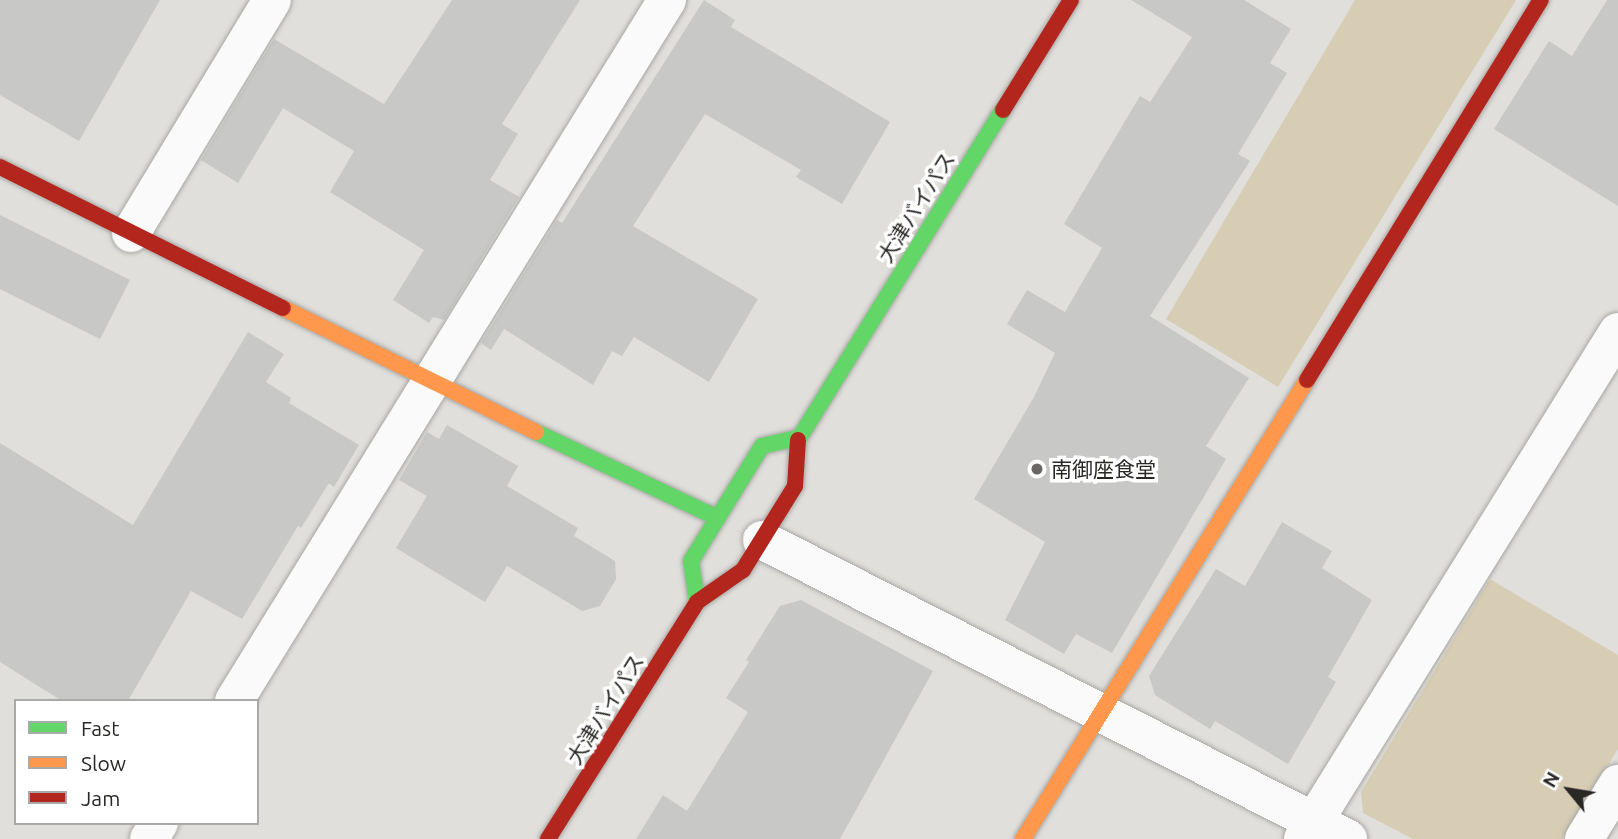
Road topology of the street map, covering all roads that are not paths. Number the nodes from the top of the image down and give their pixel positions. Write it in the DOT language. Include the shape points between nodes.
graph roads {
  1 [pos="272,0"];
  2 [pos="667,0"];
  3 [pos="1071,0"];
  4 [pos="1541,0"];
  5 [pos="0,167"];
  6 [pos="131,233"];
  7 [pos="1618,332"];
  8 [pos="430,382"];
  9 [pos="798,438"];
  10 [pos="718,518"];
  11 [pos="762,540"];
  12 [pos="697,602"];
  13 [pos="235,699"];
  14 [pos="1101,713"];
  15 [pos="1618,784"];
  16 [pos="1309,830"];
  17 [pos="548,839"];
  18 [pos="1023,839"];
  19 [pos="1348,839"];
  20 [pos="1584,839"];
  1 -- 6 [label="street"];
  2 -- 8 [label="street"];
  3 -- 9 [label="street, 大津バイパス"];
  4 -- 14 [label="street"];
  5 -- 6 [label="street"];
  6 -- 8 [label="street"];
  7 -- 16 [label="street"];
  8 -- 10 [label="street"];
  8 -- 13 [label="street"];
  9 -- 10 [label="street" via="762,446"];
  9 -- 11 [label="street, 大津バイパス" via="795,486"];
  10 -- 12 [label="street" via="691,561"];
  11 -- 12 [label="street, 大津バイパス" via="743,570"];
  11 -- 14 [label="street"];
  12 -- 17 [label="street, 大津バイパス"];
  14 -- 16 [label="street"];
  14 -- 18 [label="street"];
  15 -- 20 [label="street"];
  16 -- 19 [label="street"];
}
